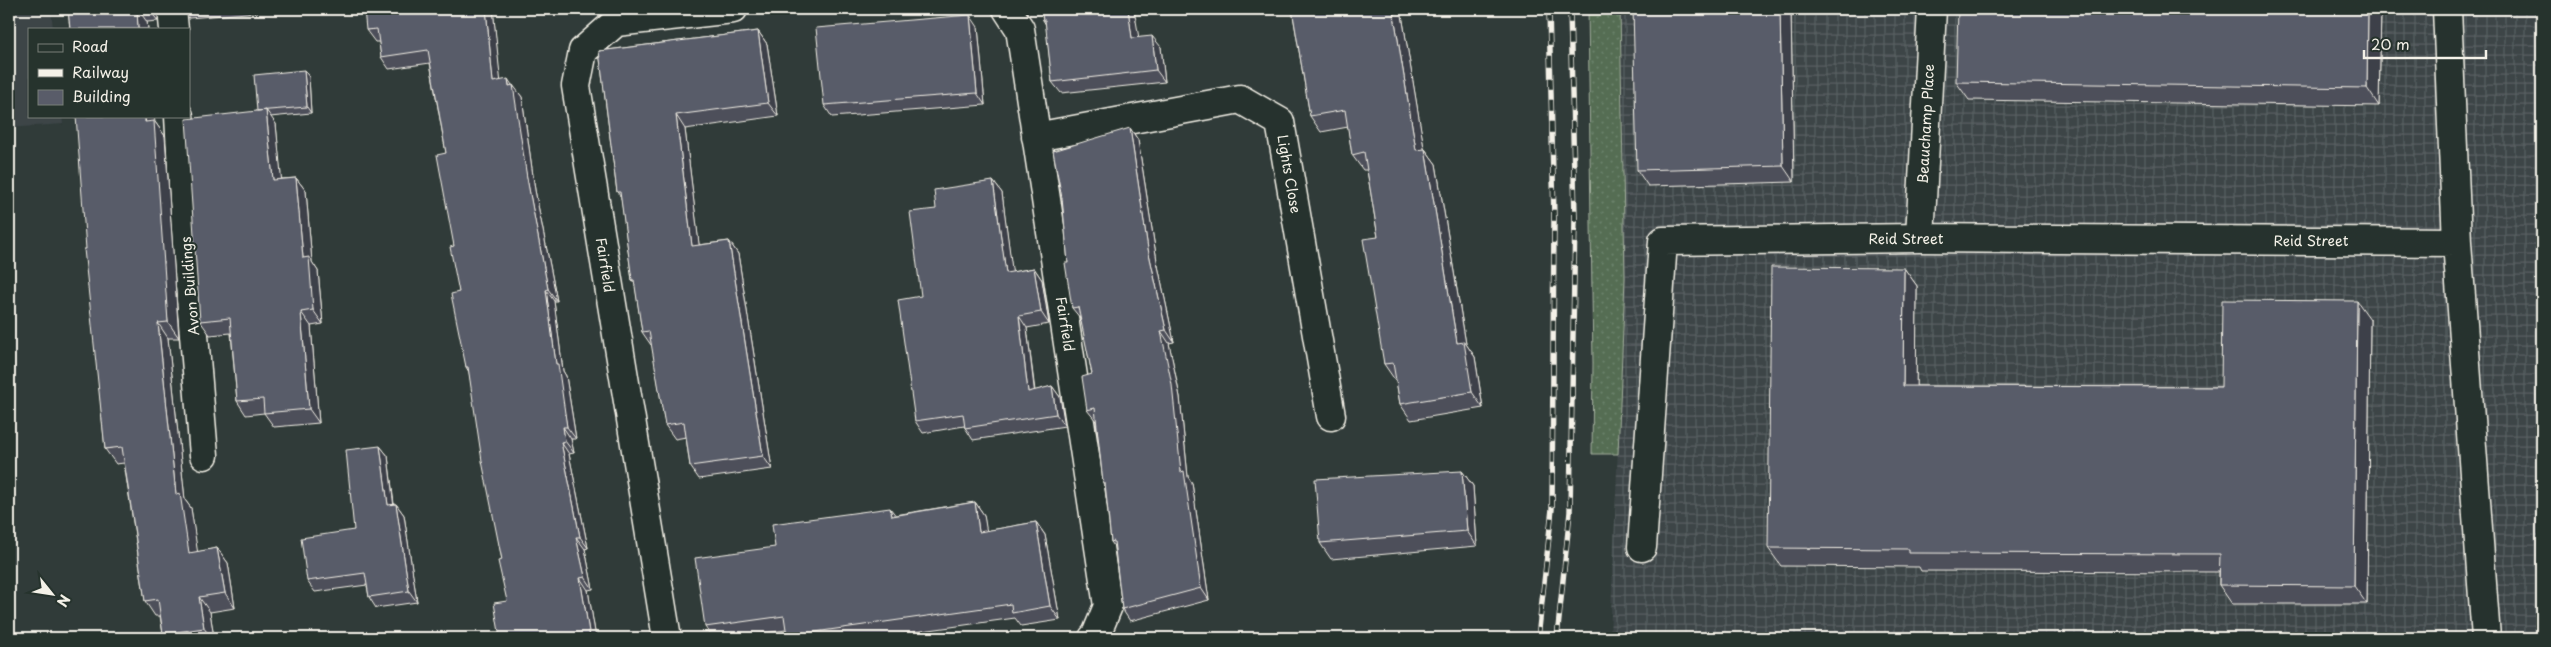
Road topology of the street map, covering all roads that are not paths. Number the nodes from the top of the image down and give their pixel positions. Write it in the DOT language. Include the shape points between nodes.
graph roads {
  1 [pos="172,9"];
  2 [pos="733,9"];
  3 [pos="1007,9"];
  4 [pos="1932,9"];
  5 [pos="2447,9"];
  6 [pos="174,28"];
  7 [pos="179,118"];
  8 [pos="1036,137"];
  9 [pos="1920,238"];
  10 [pos="2456,242"];
  11 [pos="1331,416"];
  12 [pos="204,455"];
  13 [pos="1642,547"];
  14 [pos="667,638"];
  15 [pos="1093,638"];
  16 [pos="2486,638"];
  1 -- 6 [label="street"];
  2 -- 14 [label="street, Fairfield" via="616,22 583,51 576,86"];
  3 -- 8 [label="street, Fairfield" via="1020,29"];
  4 -- 9 [label="street, Beauchamp Place"];
  5 -- 10 [label="street"];
  7 -- 12 [label="street, Avon Buildings"];
  8 -- 11 [label="street, Lights Close" via="1240,99 1280,122"];
  8 -- 15 [label="street, Fairfield" via="1108,606"];
  9 -- 10 [label="street, Reid Street"];
  9 -- 13 [label="street, Reid Street" via="1663,241"];
  10 -- 16 [label="street"];
}
